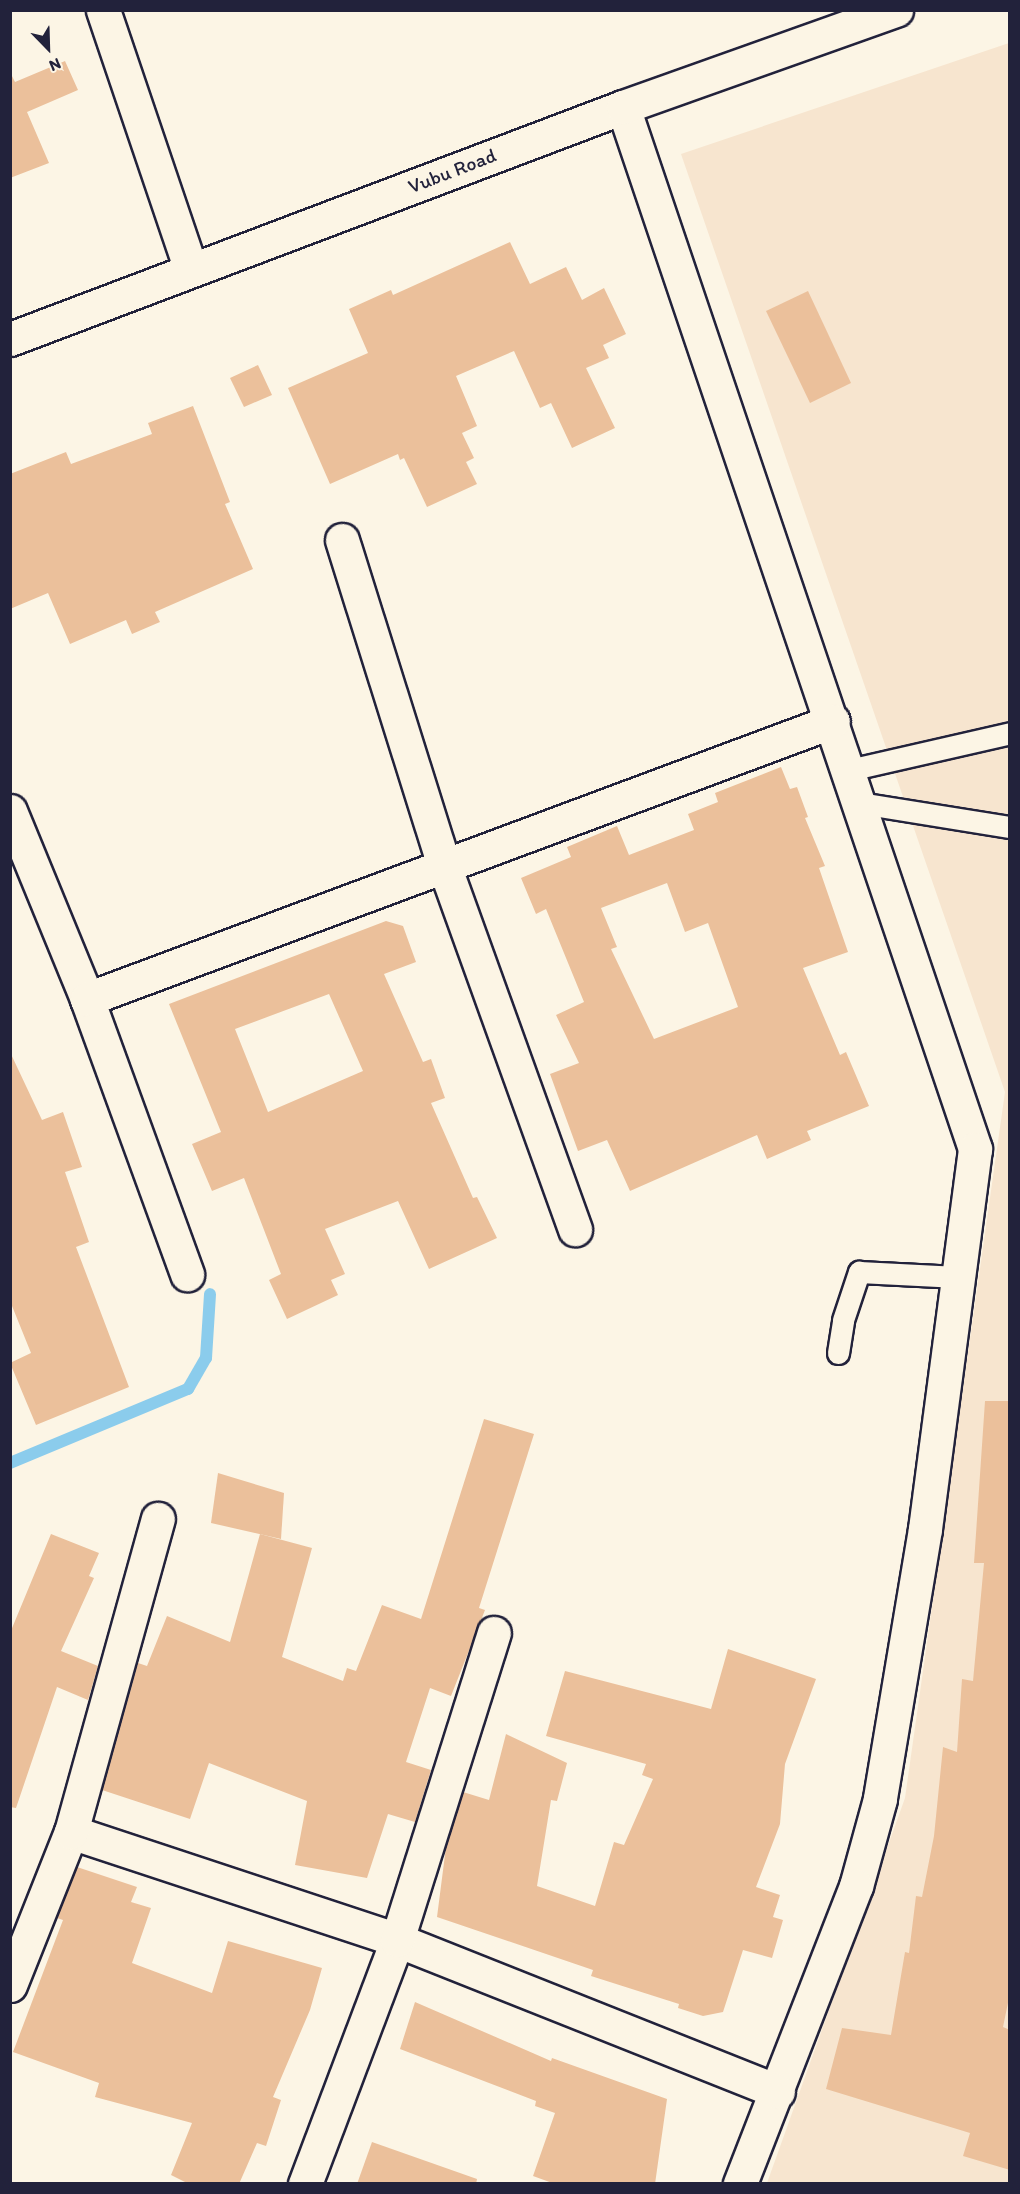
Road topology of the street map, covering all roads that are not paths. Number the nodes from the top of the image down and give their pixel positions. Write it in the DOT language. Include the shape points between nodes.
graph roads {
  1 [pos="103,10"];
  2 [pos="896,10"];
  3 [pos="623,107"];
  4 [pos="191,270"];
  5 [pos="10,339"];
  6 [pos="342,540"];
  7 [pos="833,721"];
  8 [pos="1010,733"];
  9 [pos="849,770"];
  10 [pos="860,803"];
  11 [pos="10,811"];
  12 [pos="1010,827"];
  13 [pos="445,868"];
  14 [pos="87,999"];
  15 [pos="575,1229"];
  16 [pos="187,1274"];
  17 [pos="958,1277"];
  18 [pos="838,1353"];
  19 [pos="158,1519"];
  20 [pos="494,1633"];
  21 [pos="70,1832"];
  22 [pos="397,1940"];
  23 [pos="10,1985"];
  24 [pos="778,2092"];
  25 [pos="305,2184"];
  26 [pos="740,2184"];
  1 -- 4 [label="street"];
  2 -- 3 [label="street, Vubu Road"];
  3 -- 4 [label="street, Vubu Road"];
  3 -- 7 [label="street"];
  4 -- 5 [label="street, Vubu Road"];
  6 -- 13 [label="street"];
  7 -- 9 [label="street"];
  7 -- 13 [label="street"];
  8 -- 9 [label="lane"];
  9 -- 10 [label="street"];
  10 -- 12 [label="lane"];
  10 -- 17 [label="street" via="975,1149"];
  11 -- 14 [label="street"];
  13 -- 14 [label="street"];
  13 -- 15 [label="street"];
  14 -- 16 [label="street"];
  17 -- 18 [label="lane" via="859,1272 843,1320"];
  17 -- 24 [label="street" via="925,1529 880,1799 856,1886"];
  19 -- 21 [label="street"];
  20 -- 22 [label="street"];
  21 -- 22 [label="street"];
  21 -- 23 [label="street"];
  22 -- 24 [label="street"];
  22 -- 25 [label="street"];
  24 -- 26 [label="street"];
}
